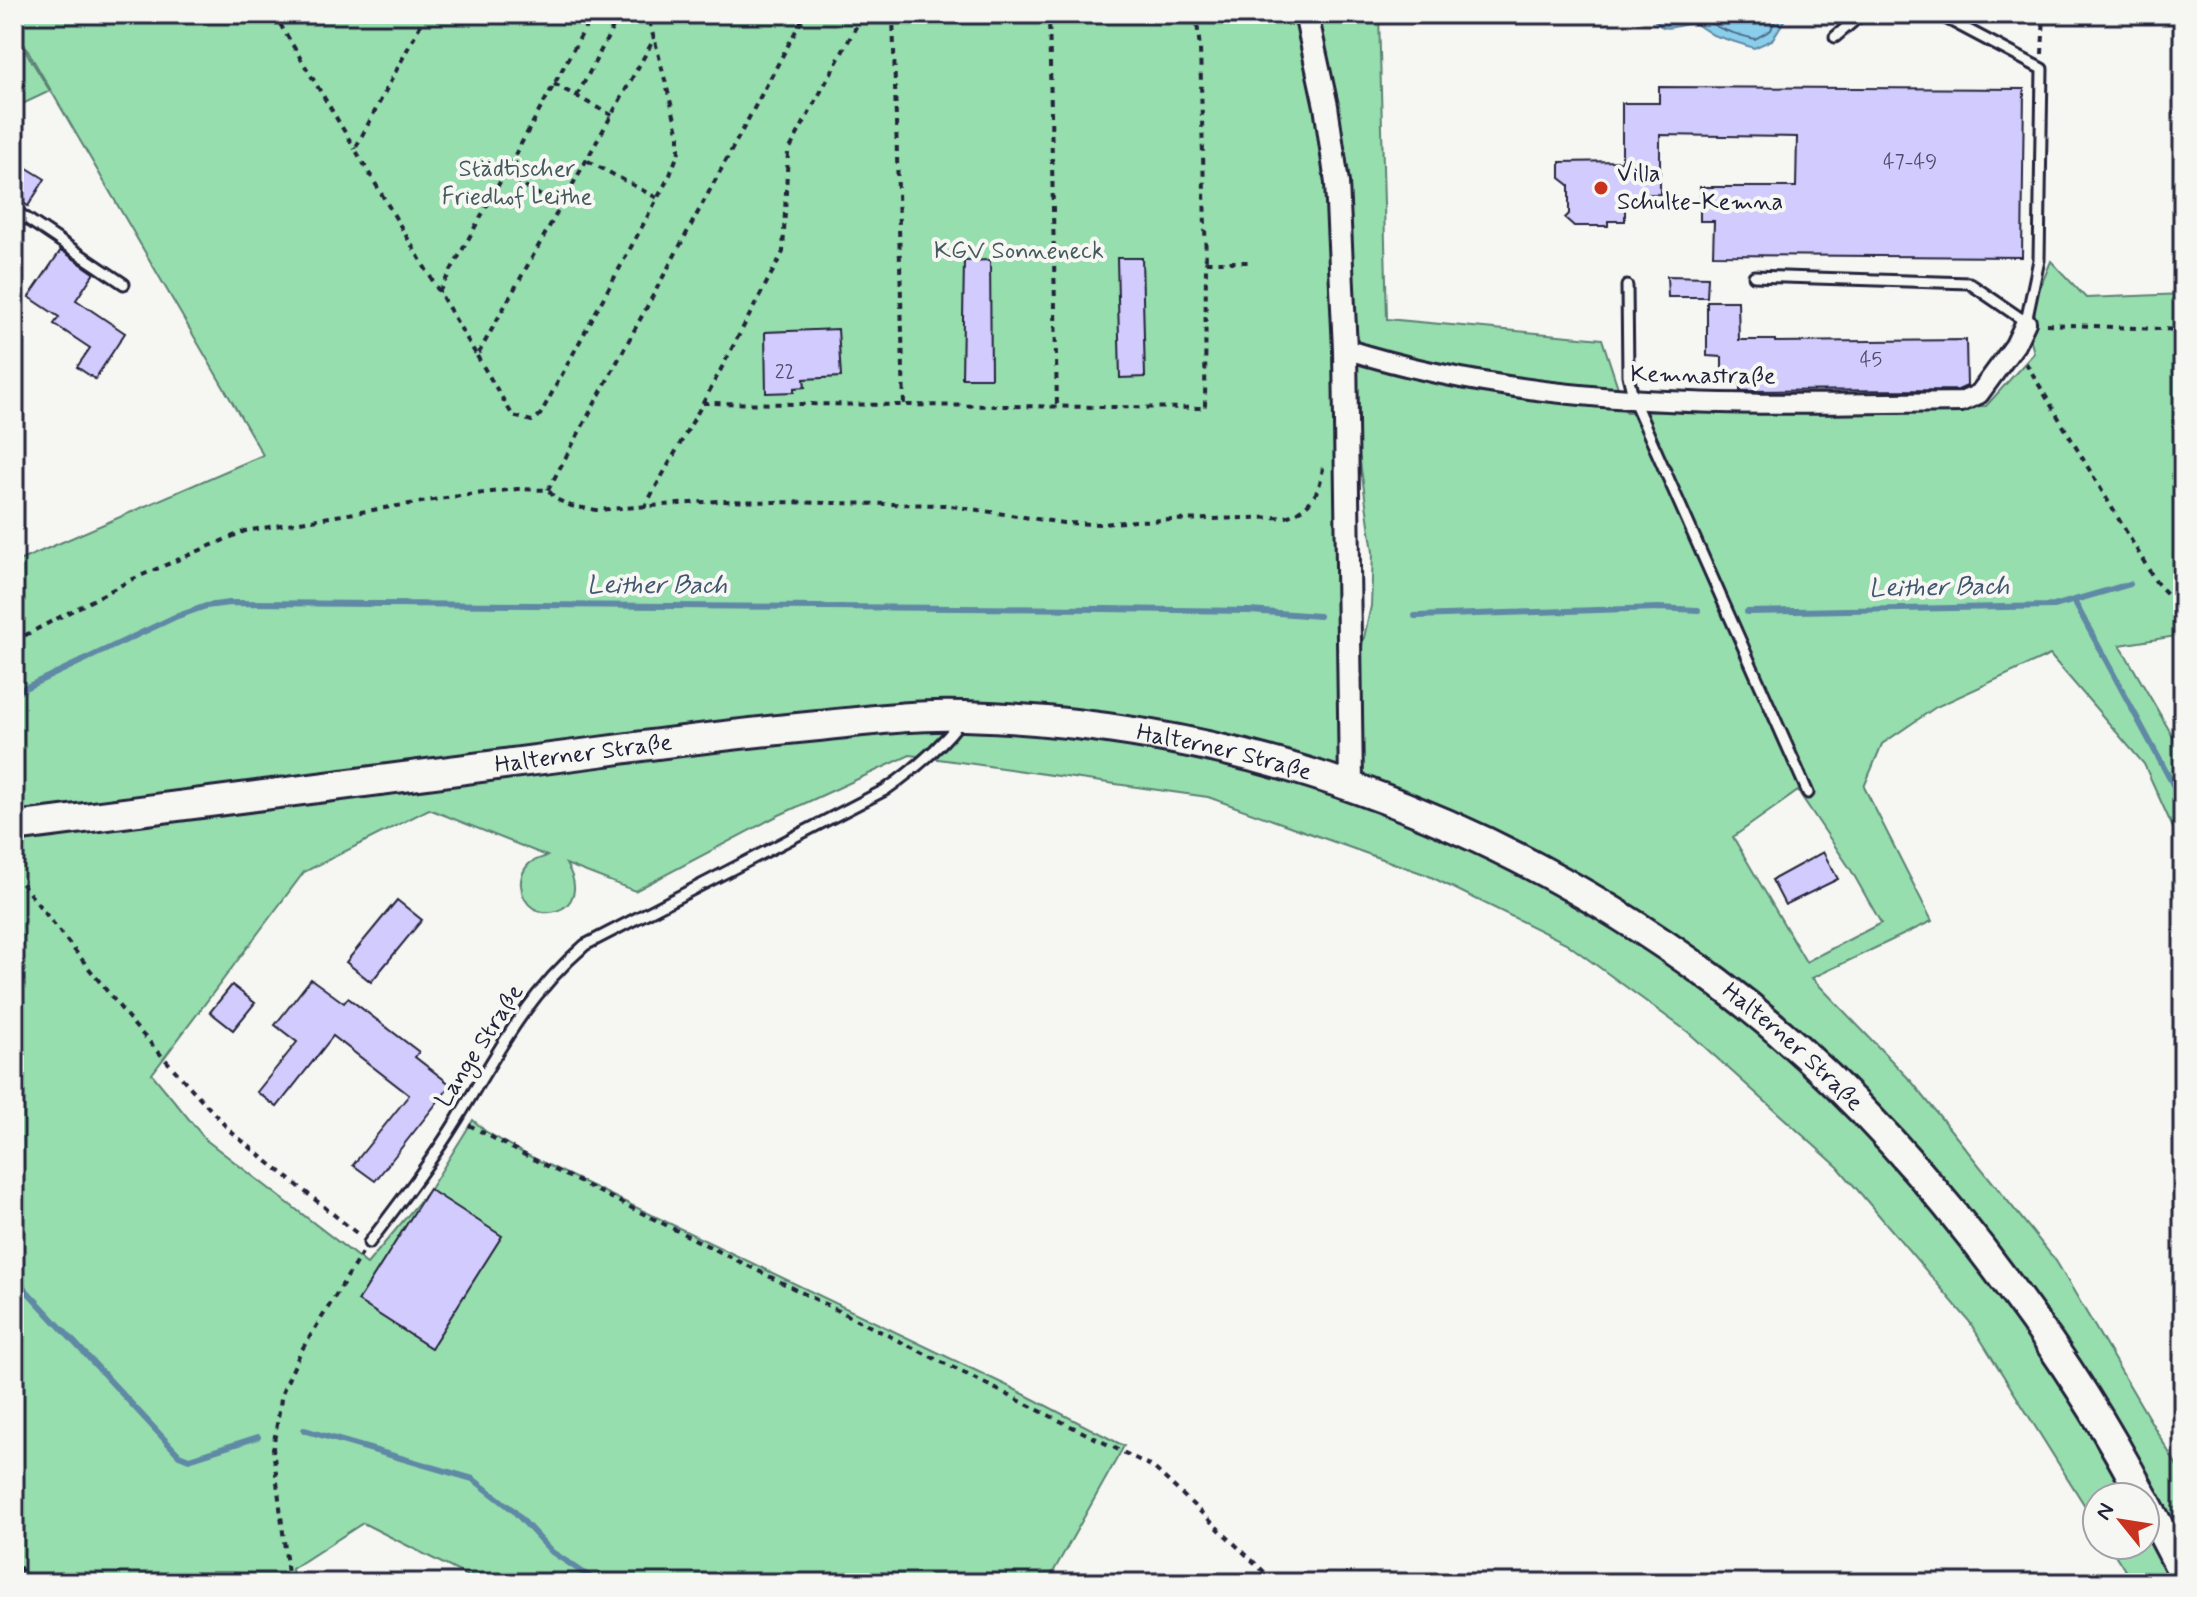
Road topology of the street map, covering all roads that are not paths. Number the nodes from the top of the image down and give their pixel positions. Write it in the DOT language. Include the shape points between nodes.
graph roads {
  1 [pos="1306,14"];
  2 [pos="1862,14"];
  3 [pos="1938,14"];
  4 [pos="1835,37"];
  5 [pos="14,210"];
  6 [pos="1754,276"];
  7 [pos="124,284"];
  8 [pos="1627,286"];
  9 [pos="2026,322"];
  10 [pos="1345,349"];
  11 [pos="1634,401"];
  12 [pos="964,716"];
  13 [pos="1351,784"];
  14 [pos="1808,793"];
  15 [pos="14,827"];
  16 [pos="369,1243"];
  17 [pos="2134,1481"];
  18 [pos="2161,1531"];
  19 [pos="2183,1573"];
  1 -- 10 [label="street" via="1337,183"];
  2 -- 4 [label="lane"];
  3 -- 9 [label="lane" via="2042,69 2039,260"];
  5 -- 7 [label="lane"];
  6 -- 9 [label="lane" via="1969,283"];
  8 -- 11 [label="lane" via="1628,375"];
  9 -- 11 [label="street, Kemnastraße" via="1979,394 1961,402"];
  10 -- 11 [label="street, Kemnastraße" via="1472,381"];
  10 -- 13 [label="street"];
  11 -- 14 [label="lane"];
  12 -- 13 [label="main road, Halterner Straße" via="1106,727 1207,745"];
  12 -- 15 [label="main road, Halterner Straße" via="900,717 733,735"];
  12 -- 16 [label="lane, Lange Straße" via="918,767 885,790 585,945 556,970 494,1056 424,1172"];
  13 -- 17 [label="main road, Halterner Straße" via="1444,822 1577,889 1719,983 1821,1070 1979,1243 2087,1398"];
  18 -- 19 [label="main road, Halterner Straße"];
}
